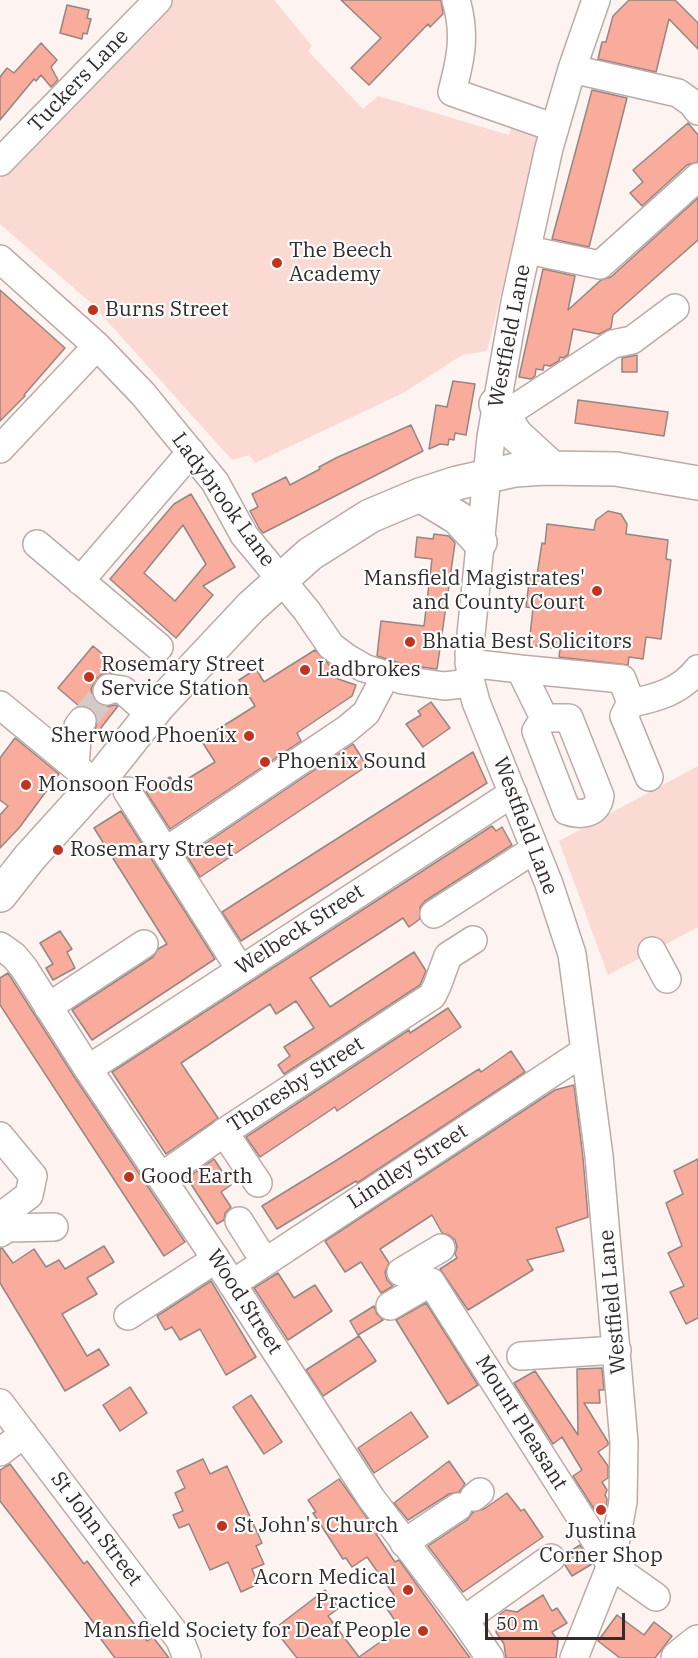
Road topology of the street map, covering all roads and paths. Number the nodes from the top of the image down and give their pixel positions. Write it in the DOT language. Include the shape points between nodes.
graph roads {
  1 [pos="158,0"];
  2 [pos="456,0"];
  3 [pos="596,0"];
  4 [pos="572,69"];
  5 [pos="698,111"];
  6 [pos="555,128"];
  7 [pos="0,162"];
  8 [pos="698,177"];
  9 [pos="528,250"];
  10 [pos="0,259"];
  11 [pos="675,309"];
  12 [pos="97,346"];
  13 [pos="500,410"];
  14 [pos="0,449"];
  15 [pos="191,453"];
  16 [pos="552,468"];
  17 [pos="487,475"];
  18 [pos="698,483"];
  19 [pos="420,495"];
  20 [pos="480,542"];
  21 [pos="37,544"];
  22 [pos="282,579"];
  23 [pos="80,581"];
  24 [pos="159,647"];
  25 [pos="520,669"];
  26 [pos="698,669"];
  27 [pos="470,673"];
  28 [pos="386,675"];
  29 [pos="115,693"];
  30 [pos="631,703"];
  31 [pos="0,705"];
  32 [pos="151,715"];
  33 [pos="544,718"];
  34 [pos="91,755"];
  35 [pos="649,777"];
  36 [pos="513,793"];
  37 [pos="535,849"];
  38 [pos="166,851"];
  39 [pos="0,896"];
  40 [pos="434,914"];
  41 [pos="473,940"];
  42 [pos="144,944"];
  43 [pos="0,946"];
  44 [pos="652,951"];
  45 [pos="240,969"];
  46 [pos="667,979"];
  47 [pos="48,1007"];
  48 [pos="585,1051"];
  49 [pos="88,1070"];
  50 [pos="224,1132"];
  51 [pos="0,1136"];
  52 [pos="161,1177"];
  53 [pos="258,1183"];
  54 [pos="0,1217"];
  55 [pos="239,1221"];
  56 [pos="54,1227"];
  57 [pos="0,1233"];
  58 [pos="216,1259"];
  59 [pos="265,1262"];
  60 [pos="232,1284"];
  61 [pos="390,1306"];
  62 [pos="128,1316"];
  63 [pos="617,1350"];
  64 [pos="521,1356"];
  65 [pos="0,1403"];
  66 [pos="24,1434"];
  67 [pos="0,1452"];
  68 [pos="471,1499"];
  69 [pos="404,1543"];
  70 [pos="551,1558"];
  71 [pos="611,1565"];
  72 [pos="656,1597"];
  73 [pos="464,1620"];
  74 [pos="480,1654"];
  75 [pos="187,1658"];
  76 [pos="574,1658"];
  1 -- 7 [label="street, Tuckers Lane"];
  2 -- 6 [label="street" via="462,41 453,92"];
  3 -- 4 [label="street, Westfield Lane"];
  4 -- 5 [label="street" via="678,93"];
  4 -- 6 [label="street, Westfield Lane"];
  6 -- 9 [label="street, Westfield Lane"];
  8 -- 9 [label="street" via="600,266"];
  9 -- 13 [label="street, Westfield Lane" via="515,302"];
  10 -- 12 [label="street, Ladybrook Lane"];
  11 -- 13 [label="street" via="632,340 613,344"];
  12 -- 14 [label="street"];
  12 -- 15 [label="street, Ladybrook Lane"];
  13 -- 16 [label="highway" via="516,435"];
  13 -- 17 [label="street, Westfield Lane"];
  15 -- 22 [label="street, Ladybrook Lane" via="215,482 244,535"];
  15 -- 23 [label="street"];
  16 -- 17 [label="highway"];
  16 -- 18 [label="highway" via="616,469"];
  17 -- 19 [label="highway"];
  17 -- 20 [label="street, Westfield Lane"];
  19 -- 20 [label="highway" via="458,518"];
  19 -- 22 [label="highway" via="341,533"];
  20 -- 27 [label="street, Westfield Lane"];
  21 -- 23 [label="street"];
  22 -- 28 [label="street, Ladybrook Lane" via="331,646 364,668"];
  22 -- 32 [label="highway" via="251,606"];
  23 -- 24 [label="street"];
  25 -- 27 [label="street, Ladybrook Lane"];
  25 -- 30 [label="street, Ladybrook Lane" via="622,679"];
  25 -- 33 [label="street"];
  26 -- 30 [label="street" via="688,682 652,699"];
  27 -- 28 [label="street, Ladybrook Lane" via="444,686"];
  27 -- 36 [label="street, Westfield Lane" via="476,702"];
  28 -- 38 [label="street" via="366,713 347,729"];
  29 -- 32 [label="street"];
  30 -- 35 [label="street" via="624,716"];
  31 -- 34 [label="street"];
  32 -- 34 [label="highway"];
  34 -- 38 [label="street"];
  34 -- 39 [label="highway" via="30,857"];
  36 -- 37 [label="street, Westfield Lane"];
  36 -- 45 [label="street, Welbeck Street"];
  37 -- 40 [label="street"];
  37 -- 48 [label="street, Westfield Lane" via="572,954"];
  38 -- 45 [label="street"];
  41 -- 50 [label="street, Thoresby Street" via="448,956 432,996"];
  42 -- 47 [label="street"];
  43 -- 47 [label="street, Wood Street" via="24,968"];
  44 -- 46 [label="street"];
  45 -- 49 [label="street, Welbeck Street"];
  47 -- 49 [label="street, Wood Street"];
  48 -- 59 [label="street, Lindley Street"];
  48 -- 63 [label="street, Westfield Lane"];
  49 -- 52 [label="street, Wood Street"];
  50 -- 52 [label="street, Thoresby Street"];
  50 -- 53 [label="street"];
  51 -- 54 [label="street" via="33,1176 29,1195"];
  52 -- 58 [label="street, Wood Street"];
  55 -- 59 [label="street"];
  56 -- 57 [label="street" via="7,1228"];
  58 -- 60 [label="street, Wood Street"];
  58 -- 62 [label="street"];
  59 -- 60 [label="street, Lindley Street"];
  60 -- 69 [label="street, Wood Street"];
  61 -- 71 [label="street, Mount Pleasant" via="424,1265"];
  63 -- 64 [label="street"];
  63 -- 71 [label="street, Westfield Lane" via="624,1472 623,1502"];
  65 -- 66 [label="street, St John Street"];
  66 -- 67 [label="street"];
  66 -- 75 [label="street, St John Street" via="180,1640"];
  68 -- 69 [label="street"];
  69 -- 73 [label="street, Wood Street"];
  70 -- 73 [label="street"];
  71 -- 72 [label="street"];
  71 -- 76 [label="street, Westfield Lane"];
  73 -- 74 [label="street, Wood Street"];
}
